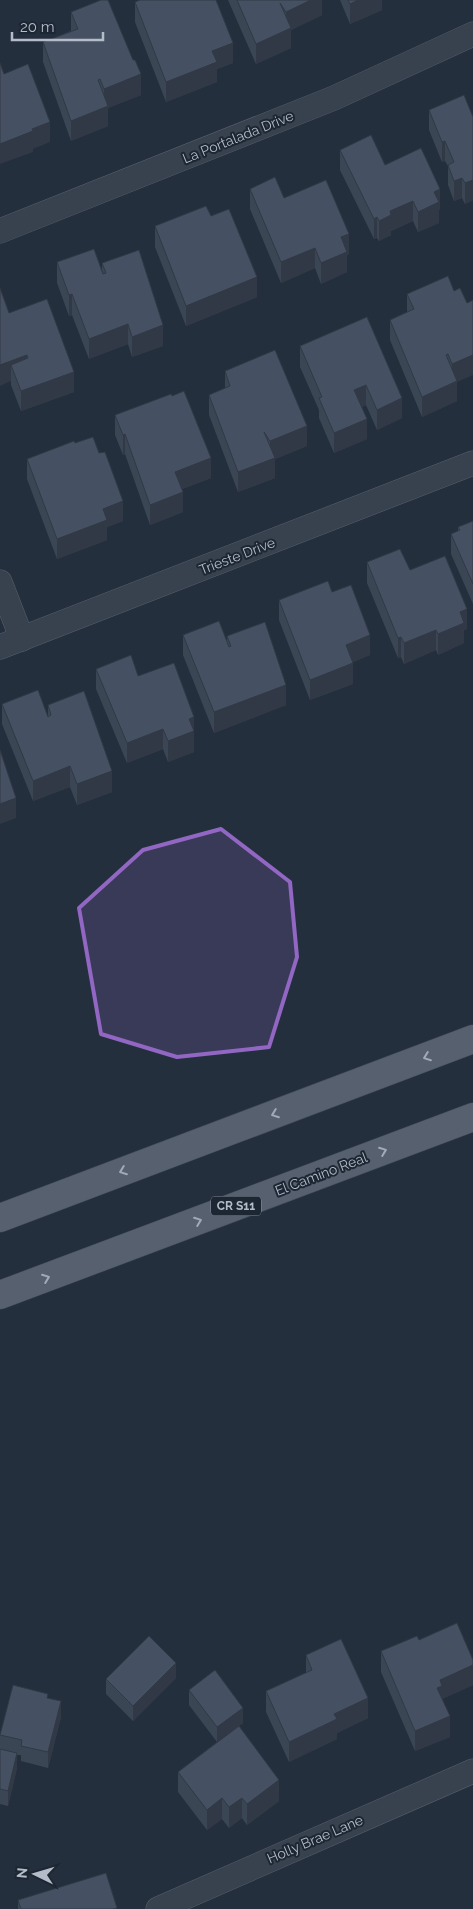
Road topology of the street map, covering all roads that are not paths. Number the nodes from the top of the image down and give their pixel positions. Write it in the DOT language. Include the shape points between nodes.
graph roads {
  1 [pos="473,34"];
  2 [pos="0,231"];
  3 [pos="473,462"];
  4 [pos="0,582"];
  5 [pos="11,643"];
  6 [pos="473,1040"];
  7 [pos="473,1117"];
  8 [pos="0,1218"];
  9 [pos="0,1295"];
  10 [pos="473,1771"];
  11 [pos="158,1909"];
  1 -- 2 [label="street, La Portalada Drive" via="334,98"];
  3 -- 5 [label="street, Trieste Drive"];
  4 -- 5 [label="street"];
  6 -- 8 [label="main road, one-way"];
  9 -- 7 [label="main road, El Camino Real / CR S11, one-way"];
  10 -- 11 [label="street, Holly Brae Lane"];
}
